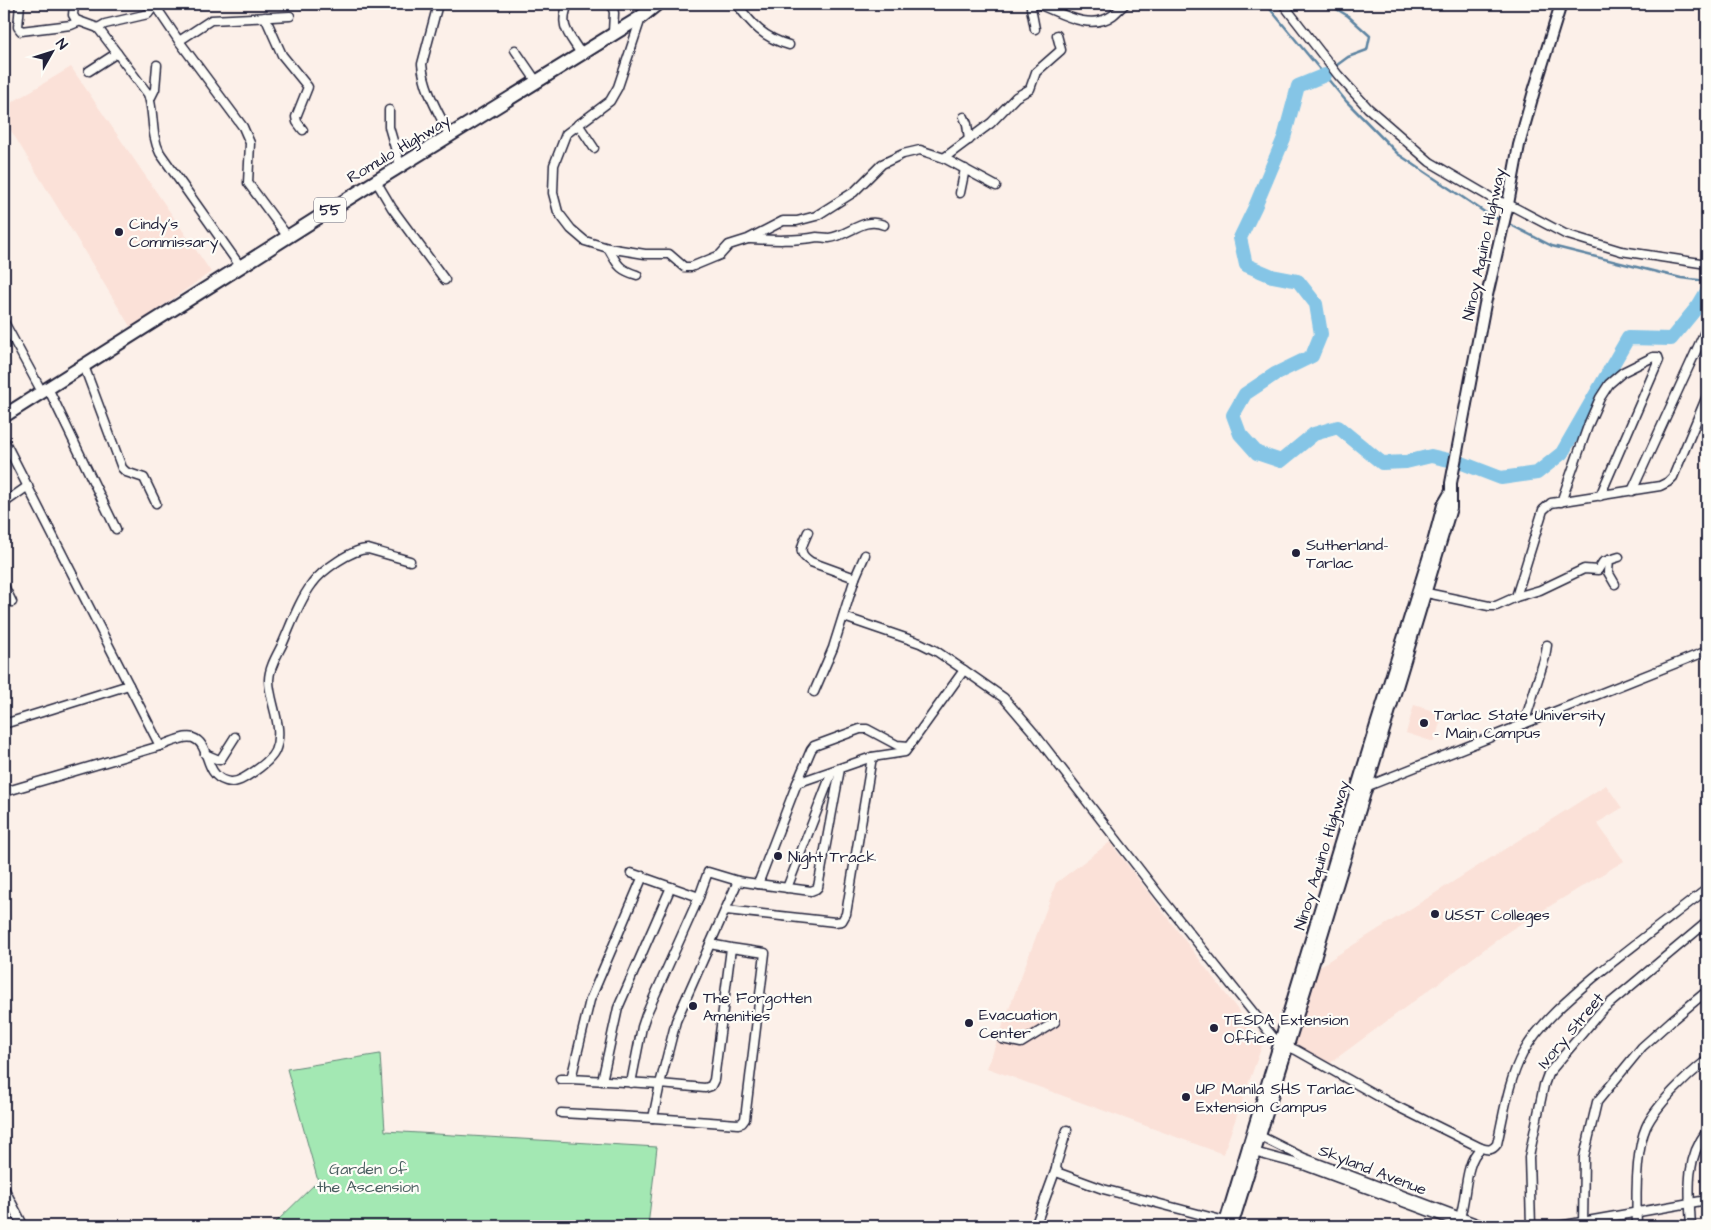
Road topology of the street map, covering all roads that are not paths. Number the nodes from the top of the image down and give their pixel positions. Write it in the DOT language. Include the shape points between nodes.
graph roads {
  1 [pos="20,4"];
  2 [pos="74,4"];
  3 [pos="151,4"];
  4 [pos="155,4"];
  5 [pos="438,4"];
  6 [pos="568,4"];
  7 [pos="612,4"];
  8 [pos="657,4"];
  9 [pos="737,4"];
  10 [pos="1032,4"];
  11 [pos="1038,4"];
  12 [pos="1125,4"];
  13 [pos="1283,4"];
  14 [pos="1561,4"];
  15 [pos="290,16"];
  16 [pos="265,17"];
  17 [pos="641,17"];
  18 [pos="78,22"];
  19 [pos="98,28"];
  20 [pos="1035,29"];
  21 [pos="614,32"];
  22 [pos="1057,36"];
  23 [pos="179,42"];
  24 [pos="789,45"];
  25 [pos="515,50"];
  26 [pos="117,53"];
  27 [pos="581,54"];
  28 [pos="157,65"];
  29 [pos="89,71"];
  30 [pos="537,82"];
  31 [pos="150,99"];
  32 [pos="390,110"];
  33 [pos="964,117"];
  34 [pos="578,124"];
  35 [pos="303,130"];
  36 [pos="450,136"];
  37 [pos="969,140"];
  38 [pos="594,148"];
  39 [pos="944,158"];
  40 [pos="400,165"];
  41 [pos="965,169"];
  42 [pos="376,181"];
  43 [pos="996,186"];
  44 [pos="960,193"];
  45 [pos="1507,207"];
  46 [pos="884,225"];
  47 [pos="288,237"];
  48 [pos="748,239"];
  49 [pos="608,248"];
  50 [pos="1707,264"];
  51 [pos="240,266"];
  52 [pos="637,274"];
  53 [pos="445,280"];
  54 [pos="4,322"];
  55 [pos="1707,327"];
  56 [pos="84,366"];
  57 [pos="45,390"];
  58 [pos="1707,396"];
  59 [pos="4,416"];
  60 [pos="4,440"];
  61 [pos="28,486"];
  62 [pos="1632,491"];
  63 [pos="1600,496"];
  64 [pos="1561,502"];
  65 [pos="4,503"];
  66 [pos="156,503"];
  67 [pos="116,529"];
  68 [pos="808,532"];
  69 [pos="865,555"];
  70 [pos="1619,557"];
  71 [pos="1609,560"];
  72 [pos="410,561"];
  73 [pos="855,578"];
  74 [pos="1615,584"];
  75 [pos="4,586"];
  76 [pos="1422,592"];
  77 [pos="1516,597"];
  78 [pos="12,602"];
  79 [pos="844,616"];
  80 [pos="1547,645"];
  81 [pos="1707,652"];
  82 [pos="964,670"];
  83 [pos="129,685"];
  84 [pos="814,692"];
  85 [pos="4,724"];
  86 [pos="1524,724"];
  87 [pos="235,737"];
  88 [pos="890,742"];
  89 [pos="160,746"];
  90 [pos="909,746"];
  91 [pos="1373,750"];
  92 [pos="205,754"];
  93 [pos="883,755"];
  94 [pos="872,757"];
  95 [pos="836,771"];
  96 [pos="797,783"];
  97 [pos="1368,786"];
  98 [pos="4,792"];
  99 [pos="1359,799"];
  100 [pos="631,873"];
  101 [pos="643,876"];
  102 [pos="738,881"];
  103 [pos="758,884"];
  104 [pos="671,886"];
  105 [pos="787,888"];
  106 [pos="1707,889"];
  107 [pos="699,897"];
  108 [pos="726,910"];
  109 [pos="1707,922"];
  110 [pos="710,944"];
  111 [pos="730,948"];
  112 [pos="1707,991"];
  113 [pos="1055,1022"];
  114 [pos="1002,1039"];
  115 [pos="1284,1045"];
  116 [pos="1707,1060"];
  117 [pos="560,1079"];
  118 [pos="571,1079"];
  119 [pos="602,1081"];
  120 [pos="630,1083"];
  121 [pos="660,1084"];
  122 [pos="561,1113"];
  123 [pos="653,1118"];
  124 [pos="1067,1130"];
  125 [pos="1707,1131"];
  126 [pos="1257,1135"];
  127 [pos="1481,1148"];
  128 [pos="1252,1152"];
  129 [pos="1056,1169"];
  130 [pos="4,1189"];
  131 [pos="1707,1200"];
  132 [pos="1690,1204"];
  133 [pos="1637,1213"];
  134 [pos="1460,1217"];
  135 [pos="1036,1224"];
  136 [pos="1229,1224"];
  137 [pos="1583,1224"];
  138 [pos="23,1226"];
  139 [pos="1468,1226"];
  140 [pos="1484,1226"];
  141 [pos="1531,1226"];
  142 [pos="1559,1226"];
  143 [pos="1637,1226"];
  144 [pos="1691,1226"];
  1 -- 18 [label="street" via="18,27 21,31"];
  2 -- 18 [label="street" via="73,15"];
  3 -- 19 [label="street" via="148,14"];
  4 -- 23 [label="street"];
  5 -- 36 [label="street" via="422,64 427,89"];
  6 -- 27 [label="street" via="564,25"];
  7 -- 21 [label="street"];
  8 -- 17 [label="highway, Romulo Highway / 55"];
  9 -- 24 [label="street" via="763,34"];
  10 -- 20 [label="street"];
  11 -- 12 [label="street" via="1082,22 1094,23 1113,15"];
  13 -- 45 [label="street" via="1338,75 1381,121 1430,162"];
  14 -- 45 [label="main road, Ninoy Aquino Highway" via="1519,145"];
  15 -- 16 [label="street"];
  16 -- 23 [label="street" via="211,20"];
  16 -- 35 [label="street" via="282,56 308,87 296,117"];
  17 -- 21 [label="highway, Romulo Highway / 55"];
  17 -- 34 [label="street" via="618,87 610,101"];
  18 -- 19 [label="street"];
  19 -- 26 [label="street"];
  21 -- 27 [label="highway, Romulo Highway / 55"];
  22 -- 37 [label="street" via="1061,50 1036,72 1030,89 1016,97"];
  23 -- 47 [label="street" via="243,127 250,143 248,183"];
  25 -- 30 [label="street"];
  26 -- 29 [label="street"];
  26 -- 31 [label="street"];
  27 -- 30 [label="highway, Romulo Highway / 55"];
  28 -- 31 [label="street" via="155,89"];
  30 -- 36 [label="highway, Romulo Highway / 55"];
  31 -- 51 [label="street" via="154,137 160,153"];
  32 -- 40 [label="street" via="389,127"];
  33 -- 37 [label="street"];
  34 -- 38 [label="street"];
  34 -- 49 [label="street" via="566,134 554,165 553,193 558,212 572,229 585,241"];
  36 -- 40 [label="highway, Romulo Highway / 55"];
  37 -- 39 [label="street"];
  39 -- 41 [label="street"];
  39 -- 48 [label="street" via="920,150 902,154 882,164 854,192 816,216 782,221"];
  40 -- 42 [label="highway, Romulo Highway / 55"];
  41 -- 43 [label="street"];
  41 -- 44 [label="street"];
  42 -- 47 [label="highway, Romulo Highway / 55"];
  42 -- 53 [label="street"];
  45 -- 50 [label="street" via="1565,234 1621,251"];
  45 -- 76 [label="main road, Ninoy Aquino Highway" via="1451,488 1443,505"];
  46 -- 48 [label="street" via="860,224 830,238"];
  47 -- 51 [label="highway, Romulo Highway / 55"];
  48 -- 49 [label="street" via="690,267 681,266 669,254"];
  49 -- 52 [label="street" via="619,267"];
  51 -- 56 [label="highway, Romulo Highway / 55"];
  54 -- 57 [label="street"];
  55 -- 62 [label="street"];
  56 -- 57 [label="highway, Romulo Highway / 55"];
  56 -- 66 [label="street" via="122,468 144,478"];
  57 -- 59 [label="highway, Romulo Highway / 55"];
  57 -- 67 [label="street"];
  58 -- 62 [label="street" via="1673,477 1660,486"];
  60 -- 61 [label="street"];
  61 -- 65 [label="street"];
  61 -- 83 [label="street"];
  62 -- 63 [label="street"];
  63 -- 64 [label="street"];
  63 -- 64 [label="street" via="1658,357 1623,372 1609,384 1589,423"];
  64 -- 77 [label="street" via="1551,503 1543,510"];
  68 -- 73 [label="street" via="801,550 804,558"];
  69 -- 73 [label="street"];
  70 -- 71 [label="street"];
  71 -- 74 [label="street" via="1608,572"];
  71 -- 77 [label="street" via="1603,562 1598,570 1584,569 1540,590"];
  72 -- 92 [label="street" via="363,549 348,554 313,582 269,677 278,727 273,754 244,778 229,782 213,772"];
  73 -- 79 [label="street"];
  75 -- 78 [label="street"];
  76 -- 77 [label="street" via="1489,606"];
  76 -- 91 [label="main road, Ninoy Aquino Highway"];
  79 -- 82 [label="street" via="920,643"];
  79 -- 84 [label="street"];
  80 -- 86 [label="street"];
  81 -- 86 [label="street"];
  82 -- 90 [label="street"];
  82 -- 115 [label="street" via="1004,698 1028,726 1214,964 1273,1037"];
  83 -- 85 [label="street"];
  83 -- 89 [label="street"];
  86 -- 97 [label="street"];
  87 -- 92 [label="street" via="220,760"];
  88 -- 90 [label="street"];
  88 -- 93 [label="street"];
  88 -- 96 [label="street" via="863,729 816,744"];
  89 -- 92 [label="street" via="193,738 200,742"];
  89 -- 98 [label="street"];
  90 -- 93 [label="street" via="902,754"];
  91 -- 97 [label="main road, Ninoy Aquino Highway"];
  91 -- 99 [label="main road, Ninoy Aquino Highway"];
  93 -- 94 [label="street"];
  94 -- 95 [label="street"];
  94 -- 108 [label="street" via="846,914 842,921"];
  95 -- 96 [label="street"];
  95 -- 105 [label="street"];
  95 -- 105 [label="street" via="818,887 811,891"];
  96 -- 103 [label="street"];
  97 -- 99 [label="main road, Ninoy Aquino Highway"];
  99 -- 115 [label="main road, Ninoy Aquino Highway"];
  100 -- 101 [label="street"];
  101 -- 104 [label="street"];
  101 -- 118 [label="street" via="590,1000"];
  102 -- 103 [label="street"];
  102 -- 107 [label="street" via="708,872"];
  102 -- 108 [label="street"];
  103 -- 105 [label="street"];
  104 -- 107 [label="street"];
  104 -- 119 [label="street" via="618,1008"];
  106 -- 127 [label="street" via="1553,1014 1520,1058 1497,1144 1489,1150"];
  107 -- 120 [label="street" via="646,1015"];
  108 -- 110 [label="street"];
  109 -- 141 [label="street, Ivory Street" via="1602,1010 1548,1074 1529,1158"];
  110 -- 111 [label="street"];
  110 -- 121 [label="street" via="676,1021"];
  111 -- 121 [label="street" via="712,1083 705,1088"];
  111 -- 123 [label="street" via="765,952 745,1119 738,1124"];
  112 -- 137 [label="street" via="1642,1047 1597,1102 1584,1157"];
  113 -- 114 [label="street" via="1021,1044"];
  115 -- 126 [label="main road, Ninoy Aquino Highway"];
  115 -- 127 [label="street"];
  116 -- 133 [label="street" via="1671,1094 1646,1127 1639,1158"];
  117 -- 118 [label="street"];
  118 -- 119 [label="street"];
  119 -- 120 [label="street"];
  120 -- 121 [label="street"];
  121 -- 123 [label="street"];
  122 -- 123 [label="street"];
  124 -- 129 [label="street"];
  125 -- 132 [label="street" via="1693,1155"];
  126 -- 128 [label="main road, Ninoy Aquino Highway"];
  126 -- 134 [label="street, Skyland Avenue" via="1304,1158"];
  127 -- 134 [label="street" via="1472,1163"];
  128 -- 136 [label="main road, Ninoy Aquino Highway"];
  128 -- 139 [label="street, Skyland Avenue" via="1306,1166"];
  129 -- 135 [label="street"];
  129 -- 136 [label="street" via="1066,1176 1103,1189"];
  130 -- 138 [label="street"];
  131 -- 132 [label="street"];
  132 -- 133 [label="street"];
  132 -- 144 [label="street"];
  133 -- 137 [label="street"];
  133 -- 143 [label="street"];
  134 -- 140 [label="street, Skyland Avenue"];
  137 -- 142 [label="street"];
}
